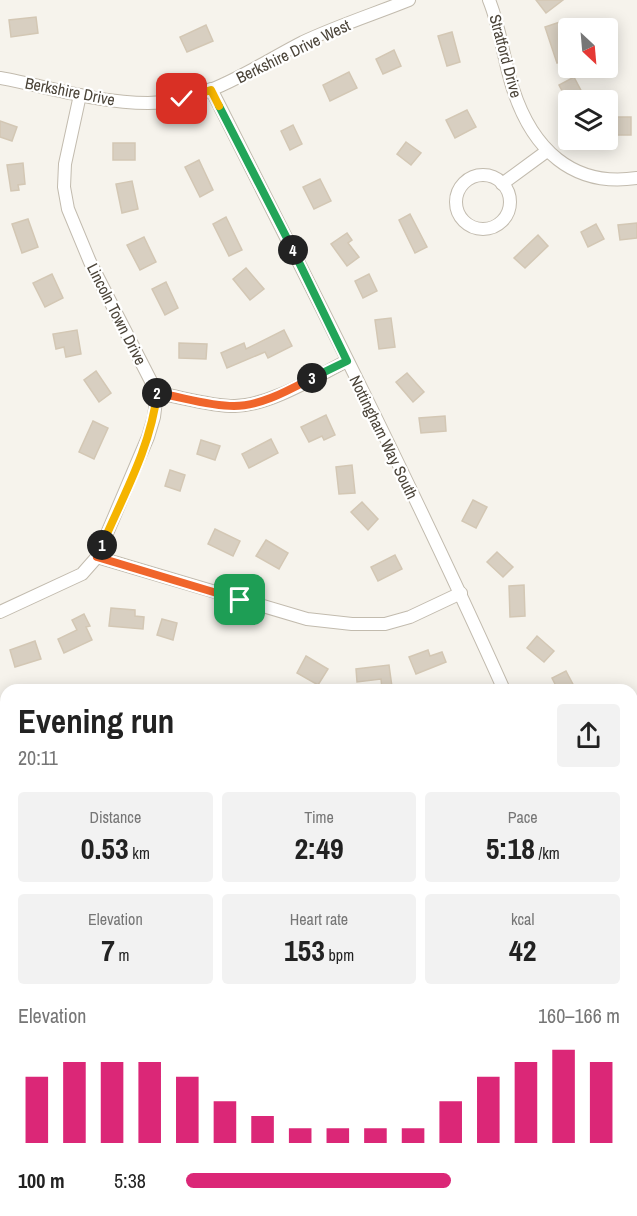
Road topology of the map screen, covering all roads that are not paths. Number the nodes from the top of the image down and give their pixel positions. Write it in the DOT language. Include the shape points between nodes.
graph roads {
  1 [pos="409,0"];
  2 [pos="489,0"];
  3 [pos="0,78"];
  4 [pos="211,90"];
  5 [pos="80,95"];
  6 [pos="547,151"];
  7 [pos="637,178"];
  8 [pos="502,184"];
  9 [pos="347,361"];
  10 [pos="157,393"];
  11 [pos="97,557"];
  12 [pos="461,593"];
  13 [pos="0,612"];
  14 [pos="501,684"];
  1 -- 4 [label="street, Berkshire Drive West" via="325,32"];
  2 -- 6 [label="street, Stratford Drive" via="520,109"];
  3 -- 5 [label="street, Berkshire Drive"];
  4 -- 5 [label="street, Berkshire Drive" via="149,103"];
  4 -- 9 [label="street, Nottingham Way South"];
  5 -- 10 [label="street, Lincoln Town Drive" via="65,164 68,209 90,262"];
  6 -- 7 [label="street, Stratford Drive" via="565,166 593,178"];
  6 -- 8 [label="street"];
  8 -- 8 [label="street" via="510,201 504,219 488,229 464,222 456,205 458,192 466,182 484,176"];
  9 -- 10 [label="street" via="285,391 237,406"];
  9 -- 12 [label="street, Nottingham Way South"];
  10 -- 11 [label="street" via="148,437"];
  11 -- 12 [label="street" via="307,619 352,624 386,624"];
  11 -- 13 [label="street" via="82,574"];
  12 -- 14 [label="street, Nottingham Way South"];
}
